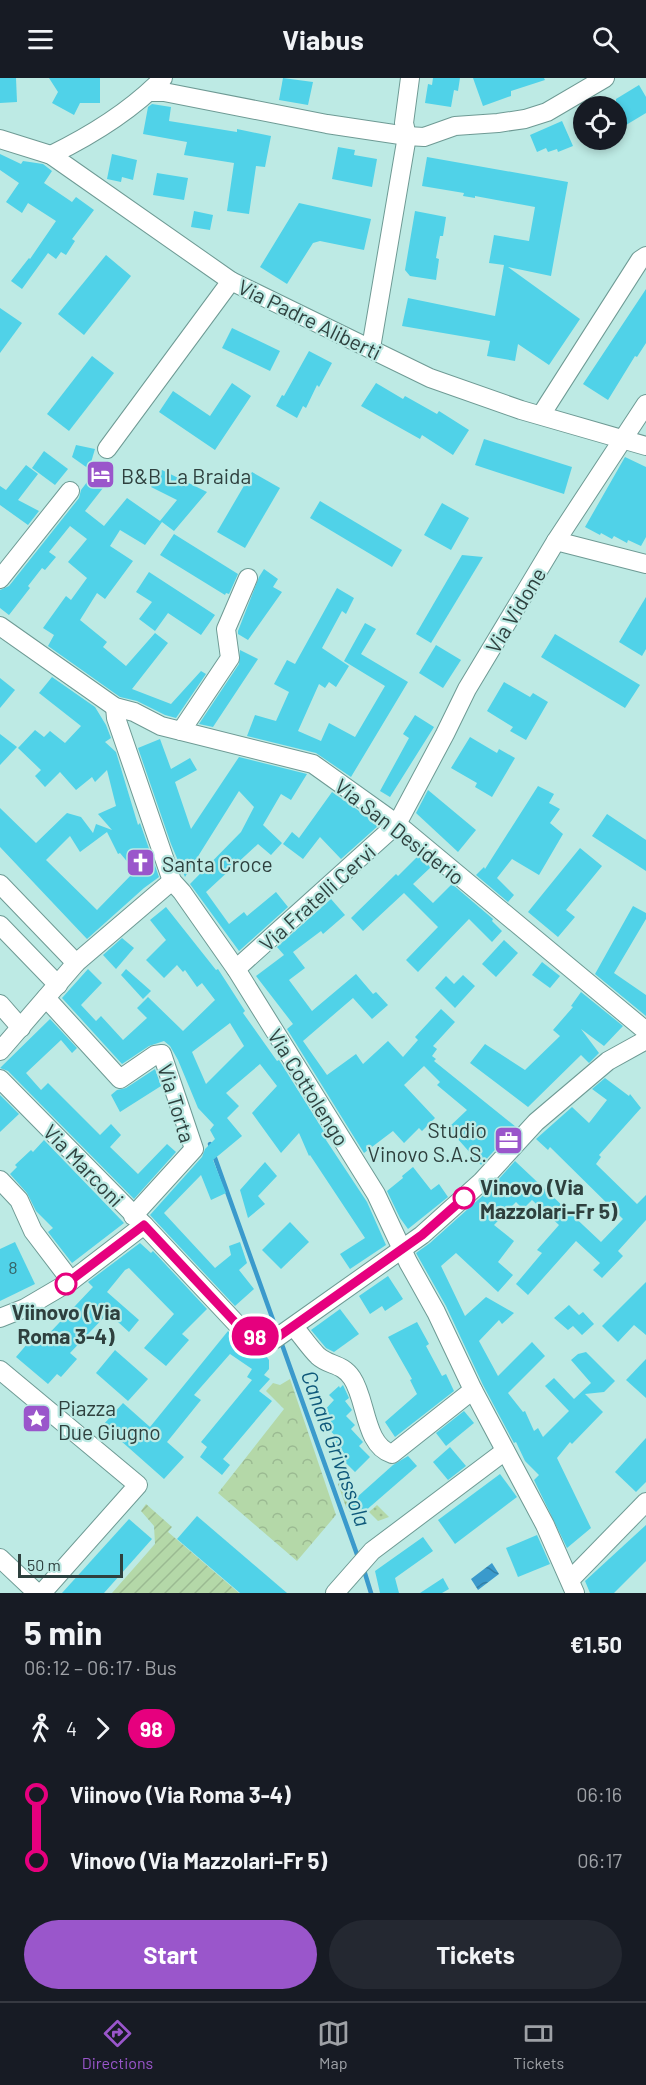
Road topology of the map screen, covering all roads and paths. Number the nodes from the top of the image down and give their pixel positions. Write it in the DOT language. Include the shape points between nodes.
graph roads {
  1 [pos="163,78"];
  2 [pos="410,78"];
  3 [pos="605,78"];
  4 [pos="150,92"];
  5 [pos="406,136"];
  6 [pos="0,139"];
  7 [pos="51,155"];
  8 [pos="646,256"];
  9 [pos="231,281"];
  10 [pos="371,348"];
  11 [pos="646,404"];
  12 [pos="541,415"];
  13 [pos="623,440"];
  14 [pos="646,446"];
  15 [pos="107,449"];
  16 [pos="70,491"];
  17 [pos="556,542"];
  18 [pos="646,564"];
  19 [pos="248,578"];
  20 [pos="0,579"];
  21 [pos="0,626"];
  22 [pos="115,707"];
  23 [pos="181,731"];
  24 [pos="397,824"];
  25 [pos="172,881"];
  26 [pos="0,884"];
  27 [pos="0,925"];
  28 [pos="76,963"];
  29 [pos="236,969"];
  30 [pos="52,992"];
  31 [pos="0,1004"];
  32 [pos="21,1028"];
  33 [pos="646,1031"];
  34 [pos="646,1040"];
  35 [pos="1,1047"];
  36 [pos="0,1079"];
  37 [pos="0,1180"];
  38 [pos="138,1221"];
  39 [pos="404,1249"];
  40 [pos="58,1264"];
  41 [pos="71,1281"];
  42 [pos="49,1293"];
  43 [pos="0,1318"];
  44 [pos="283,1334"];
  45 [pos="0,1370"];
  46 [pos="473,1390"];
  47 [pos="505,1450"];
  48 [pos="646,1502"];
  49 [pos="0,1558"];
  50 [pos="573,1587"];
  51 [pos="37,1593"];
  52 [pos="42,1593"];
  53 [pos="335,1593"];
  1 -- 4 [label="street"];
  2 -- 5 [label="street"];
  3 -- 5 [label="street" via="547,112 525,119 463,124 424,137"];
  4 -- 5 [label="street"];
  4 -- 7 [label="street" via="103,127"];
  5 -- 10 [label="street"];
  6 -- 7 [label="street, Via Padre Aliberti"];
  7 -- 9 [label="street, Via Padre Aliberti"];
  8 -- 12 [label="street"];
  9 -- 10 [label="street, Via Padre Aliberti"];
  9 -- 15 [label="street"];
  10 -- 12 [label="street, Via Padre Aliberti" via="430,378"];
  11 -- 13 [label="street, Via Vidone"];
  12 -- 13 [label="street, Via Padre Aliberti"];
  13 -- 14 [label="street, Via Padre Aliberti"];
  13 -- 17 [label="street, Via Vidone"];
  16 -- 20 [label="street"];
  17 -- 18 [label="street"];
  17 -- 24 [label="street, Via Vidone" via="467,689"];
  19 -- 23 [label="street" via="226,629 230,658"];
  21 -- 22 [label="street"];
  22 -- 23 [label="street, Via San Desiderio"];
  22 -- 25 [label="street, Via Cottolengo"];
  23 -- 24 [label="street, Via San Desiderio" via="313,764"];
  24 -- 29 [label="street, Via Fratelli Cervi"];
  24 -- 33 [label="street, Via San Desiderio"];
  25 -- 28 [label="street"];
  25 -- 29 [label="street, Via Cottolengo"];
  26 -- 28 [label="street"];
  27 -- 30 [label="street"];
  28 -- 30 [label="street"];
  29 -- 39 [label="street, Via Cottolengo" via="376,1194"];
  30 -- 32 [label="street"];
  30 -- 38 [label="street, Via Torta" via="120,1079 154,1055 162,1054 194,1149"];
  31 -- 32 [label="street"];
  32 -- 35 [label="street"];
  34 -- 39 [label="street" via="608,1061 536,1122 481,1182"];
  36 -- 38 [label="street, Via Marconi"];
  37 -- 40 [label="street" via="19,1200 33,1231"];
  38 -- 41 [label="street"];
  38 -- 44 [label="street, Via Marconi" via="247,1335"];
  39 -- 44 [label="street"];
  39 -- 46 [label="street, Via Cottolengo"];
  40 -- 41 [label="street"];
  40 -- 42 [label="street"];
  41 -- 42 [label="street"];
  42 -- 43 [label="street"];
  44 -- 46 [label="street" via="343,1367 353,1378 369,1428 385,1452 392,1454"];
  45 -- 52 [label="street" via="138,1485"];
  46 -- 47 [label="street, Via Cottolengo"];
  47 -- 50 [label="street, Via Cottolengo"];
  47 -- 53 [label="street" via="372,1551"];
  48 -- 50 [label="street"];
  49 -- 51 [label="street"];
}
